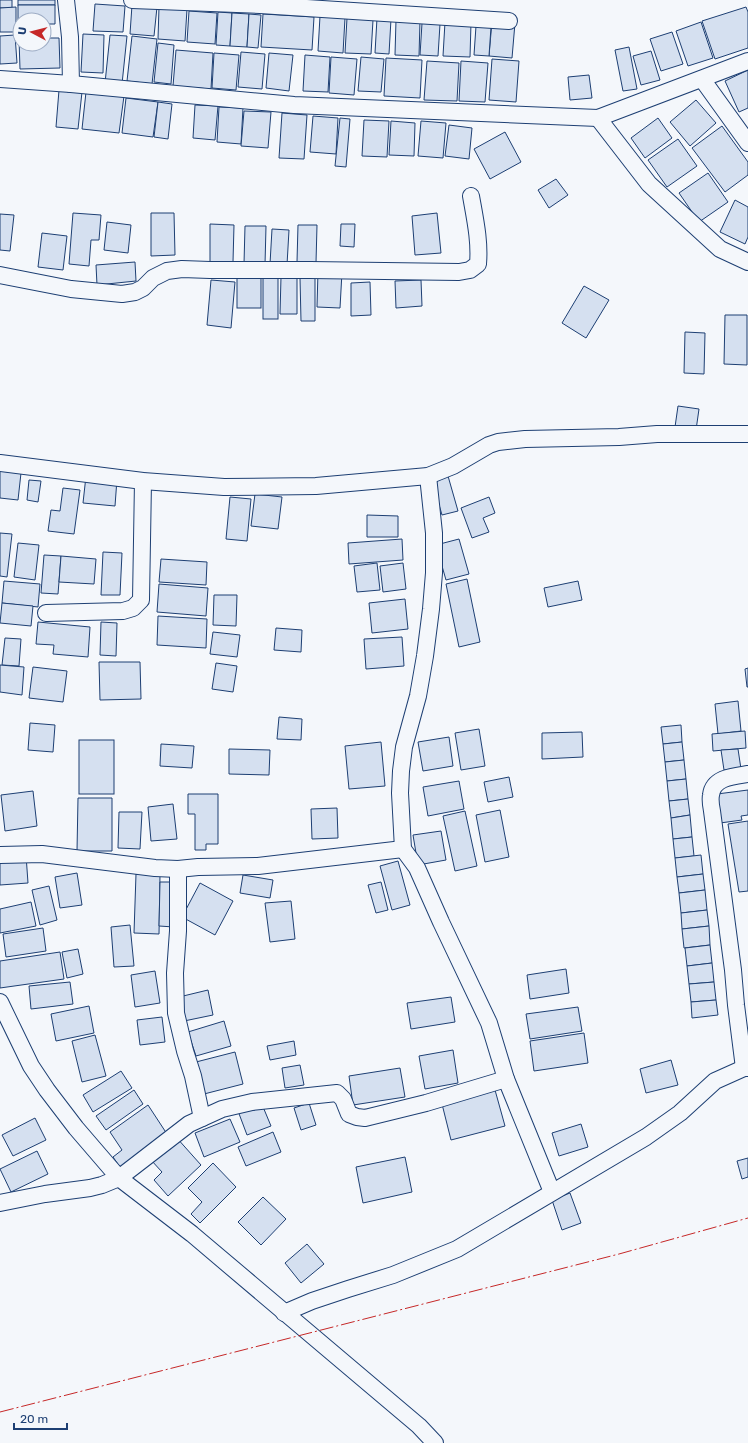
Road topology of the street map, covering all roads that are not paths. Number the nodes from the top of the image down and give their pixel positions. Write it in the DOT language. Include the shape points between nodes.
graph roads {
  1 [pos="66,0"];
  2 [pos="132,0"];
  3 [pos="509,22"];
  4 [pos="748,61"];
  5 [pos="0,79"];
  6 [pos="702,79"];
  7 [pos="71,84"];
  8 [pos="598,118"];
  9 [pos="748,143"];
  10 [pos="471,196"];
  11 [pos="748,262"];
  12 [pos="0,275"];
  13 [pos="748,434"];
  14 [pos="0,464"];
  15 [pos="428,476"];
  16 [pos="143,480"];
  17 [pos="46,613"];
  18 [pos="748,774"];
  19 [pos="403,849"];
  20 [pos="0,855"];
  21 [pos="178,869"];
  22 [pos="0,1002"];
  23 [pos="746,1068"];
  24 [pos="506,1079"];
  25 [pos="202,1118"];
  26 [pos="120,1178"];
  27 [pos="552,1192"];
  28 [pos="0,1204"];
  29 [pos="284,1313"];
  30 [pos="435,1443"];
  1 -- 7 [label="street"];
  2 -- 3 [label="street"];
  4 -- 6 [label="street"];
  5 -- 7 [label="street"];
  6 -- 8 [label="street"];
  6 -- 9 [label="street"];
  7 -- 8 [label="street" via="294,105"];
  8 -- 11 [label="street" via="649,184 720,249"];
  10 -- 12 [label="street" via="478,240 478,264 470,270 459,272 182,269 167,271 153,278 143,288 122,294 71,289"];
  13 -- 15 [label="street" via="657,434 498,442"];
  14 -- 16 [label="street"];
  15 -- 16 [label="street" via="277,488 224,488"];
  15 -- 19 [label="street" via="434,533 432,602 426,656 404,747 401,771"];
  16 -- 17 [label="street" via="141,600 133,608 124,611"];
  18 -- 23 [label="street" via="724,778 716,784 711,793"];
  19 -- 21 [label="street" via="258,866"];
  19 -- 24 [label="street" via="417,868 489,1023"];
  20 -- 21 [label="street" via="42,854"];
  21 -- 25 [label="street" via="176,1013"];
  22 -- 26 [label="street" via="31,1066 47,1090"];
  23 -- 27 [label="street" via="715,1081 680,1112 646,1137"];
  24 -- 25 [label="street" via="426,1104 365,1118 349,1114 343,1099 337,1093 252,1102 222,1109"];
  24 -- 27 [label="street"];
  25 -- 26 [label="street" via="189,1124"];
  26 -- 28 [label="street" via="96,1186"];
  26 -- 29 [label="street" via="192,1234"];
  27 -- 29 [label="street" via="457,1249 393,1275 312,1301"];
  29 -- 30 [label="street" via="419,1426"];
}
